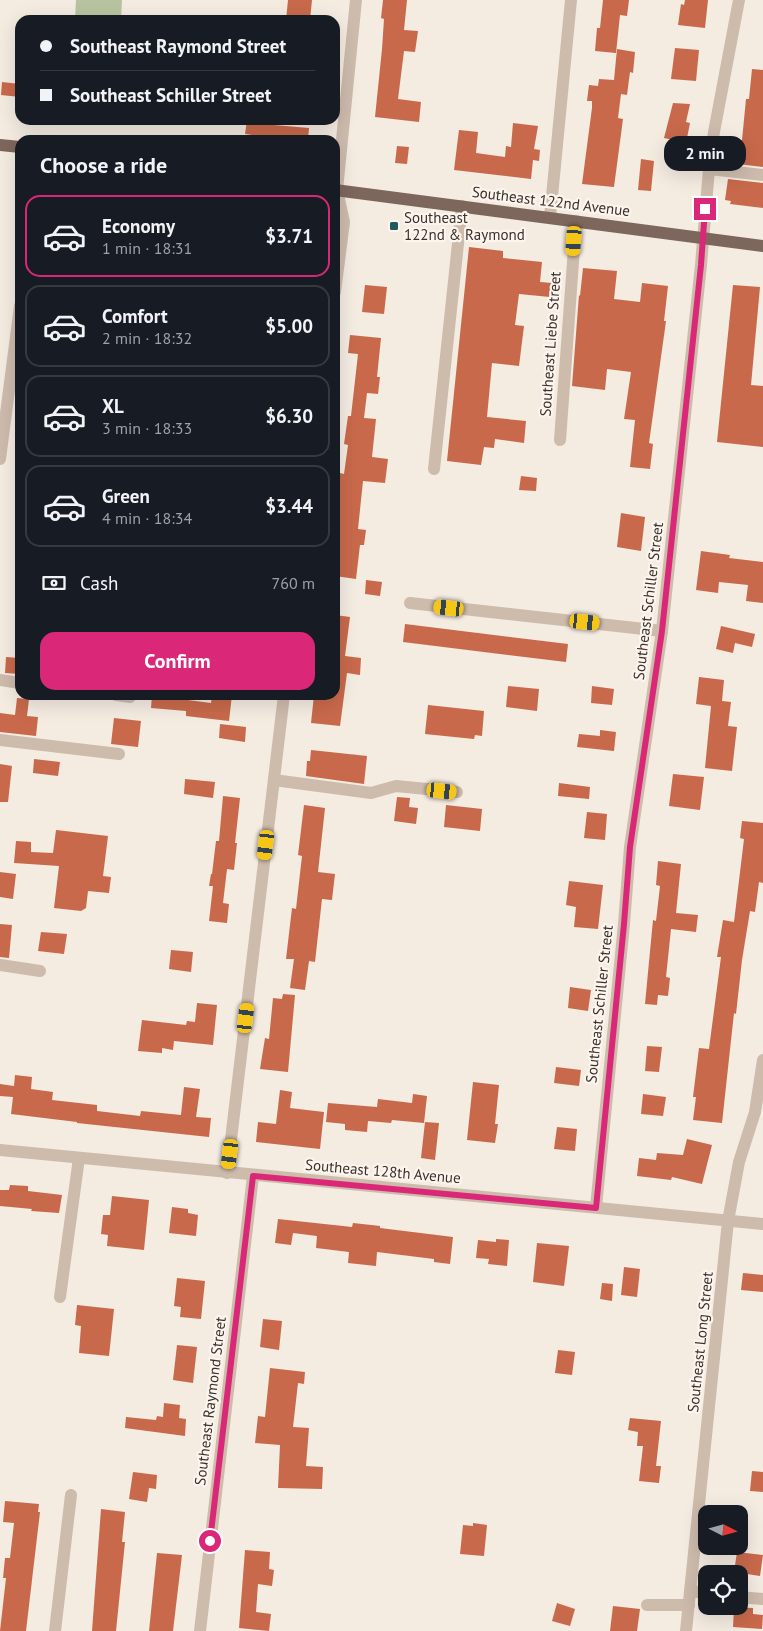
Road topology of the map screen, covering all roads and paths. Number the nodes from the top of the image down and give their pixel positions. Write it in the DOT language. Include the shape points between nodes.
graph roads {
  1 [pos="356,0"];
  2 [pos="571,0"];
  3 [pos="739,0"];
  4 [pos="0,145"];
  5 [pos="15,146"];
  6 [pos="340,152"];
  7 [pos="709,169"];
  8 [pos="763,175"];
  9 [pos="340,191"];
  10 [pos="340,206"];
  11 [pos="462,206"];
  12 [pos="550,217"];
  13 [pos="576,221"];
  14 [pos="702,238"];
  15 [pos="763,246"];
  16 [pos="340,253"];
  17 [pos="15,344"];
  18 [pos="560,440"];
  19 [pos="0,459"];
  20 [pos="434,469"];
  21 [pos="410,603"];
  22 [pos="662,631"];
  23 [pos="0,680"];
  24 [pos="15,682"];
  25 [pos="283,700"];
  26 [pos="0,740"];
  27 [pos="119,754"];
  28 [pos="274,780"];
  29 [pos="457,792"];
  30 [pos="0,965"];
  31 [pos="40,971"];
  32 [pos="763,1060"];
  33 [pos="0,1150"];
  34 [pos="79,1158"];
  35 [pos="227,1173"];
  36 [pos="253,1176"];
  37 [pos="596,1208"];
  38 [pos="728,1221"];
  39 [pos="763,1224"];
  40 [pos="60,1297"];
  41 [pos="71,1495"];
  42 [pos="690,1592"];
  43 [pos="698,1592"];
  44 [pos="748,1598"];
  45 [pos="763,1599"];
  46 [pos="647,1605"];
  47 [pos="689,1605"];
  48 [pos="55,1631"];
  49 [pos="200,1631"];
  50 [pos="686,1631"];
  1 -- 6 [label="street"];
  2 -- 12 [label="street"];
  3 -- 7 [label="street, Southeast Schiller Street"];
  4 -- 5 [label="main road"];
  7 -- 8 [label="street"];
  7 -- 14 [label="street, Southeast Schiller Street"];
  9 -- 11 [label="main road, Southeast 122nd Avenue"];
  10 -- 16 [label="street" via="344,222"];
  11 -- 12 [label="main road, Southeast 122nd Avenue"];
  11 -- 20 [label="street"];
  12 -- 13 [label="main road, Southeast 122nd Avenue"];
  13 -- 14 [label="main road, Southeast 122nd Avenue"];
  13 -- 18 [label="street, Southeast Liebe Street"];
  14 -- 15 [label="main road, Southeast 122nd Avenue"];
  14 -- 22 [label="street, Southeast Schiller Street"];
  17 -- 19 [label="street"];
  21 -- 22 [label="street"];
  22 -- 37 [label="street, Southeast Schiller Street" via="630,847"];
  23 -- 24 [label="street"];
  25 -- 28 [label="street"];
  26 -- 27 [label="street"];
  28 -- 29 [label="street" via="371,793 396,786"];
  28 -- 35 [label="street"];
  30 -- 31 [label="street"];
  32 -- 38 [label="street, Southeast Long Street" via="755,1112 739,1162"];
  33 -- 34 [label="street, Southeast 128th Avenue"];
  34 -- 35 [label="street, Southeast 128th Avenue"];
  34 -- 40 [label="street"];
  35 -- 36 [label="street, Southeast 128th Avenue"];
  36 -- 37 [label="street, Southeast 128th Avenue"];
  36 -- 49 [label="street, Southeast Raymond Street"];
  37 -- 38 [label="street, Southeast 128th Avenue"];
  38 -- 39 [label="street, Southeast 128th Avenue"];
  38 -- 42 [label="street, Southeast Long Street"];
  41 -- 48 [label="street"];
  42 -- 43 [label="street"];
  42 -- 47 [label="street, Southeast Long Street"];
  44 -- 45 [label="street"];
  46 -- 47 [label="street"];
  47 -- 50 [label="street, Southeast Long Street"];
}
